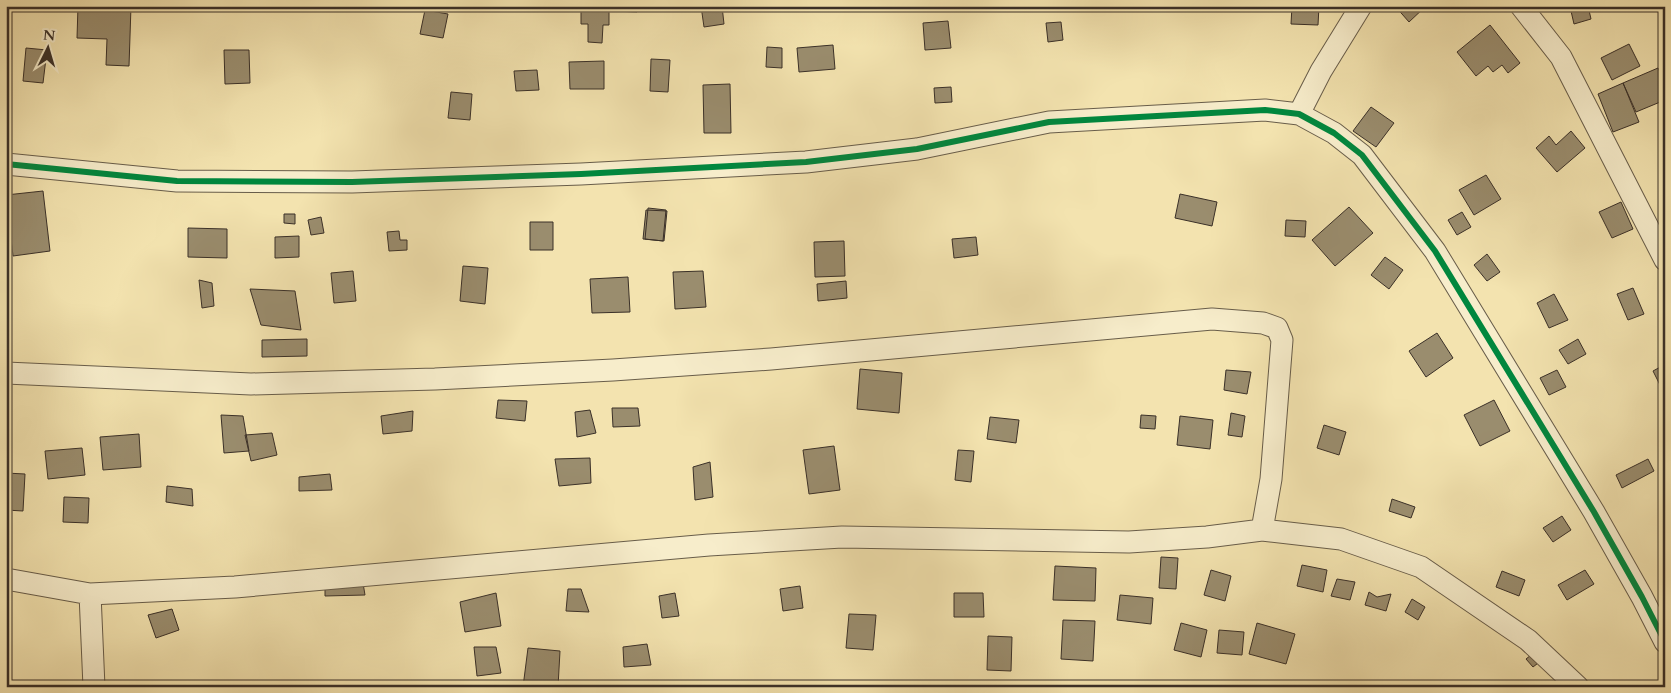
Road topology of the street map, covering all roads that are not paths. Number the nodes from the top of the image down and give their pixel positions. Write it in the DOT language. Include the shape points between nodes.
graph roads {
  1 [pos="1361,6"];
  2 [pos="1521,6"];
  3 [pos="1299,114"];
  4 [pos="6,164"];
  5 [pos="1665,260"];
  6 [pos="6,373"];
  7 [pos="1262,530"];
  8 [pos="6,579"];
  9 [pos="90,594"];
  10 [pos="1665,642"];
  11 [pos="94,687"];
  12 [pos="1578,687"];
  1 -- 3 [label="street"];
  2 -- 5 [label="street" via="1561,57"];
  3 -- 4 [label="street" via="1265,110 1049,122 917,149 815,161 581,174 352,182 177,181"];
  3 -- 10 [label="street" via="1334,133 1362,155 1435,251 1594,512"];
  6 -- 7 [label="street" via="251,384 435,379 771,359 1212,320 1263,323 1276,328 1282,340 1271,480"];
  7 -- 9 [label="street" via="1129,542 833,538 710,545 235,587"];
  7 -- 12 [label="street" via="1341,539 1421,567 1528,640"];
  8 -- 9 [label="street"];
  9 -- 11 [label="street"];
}
